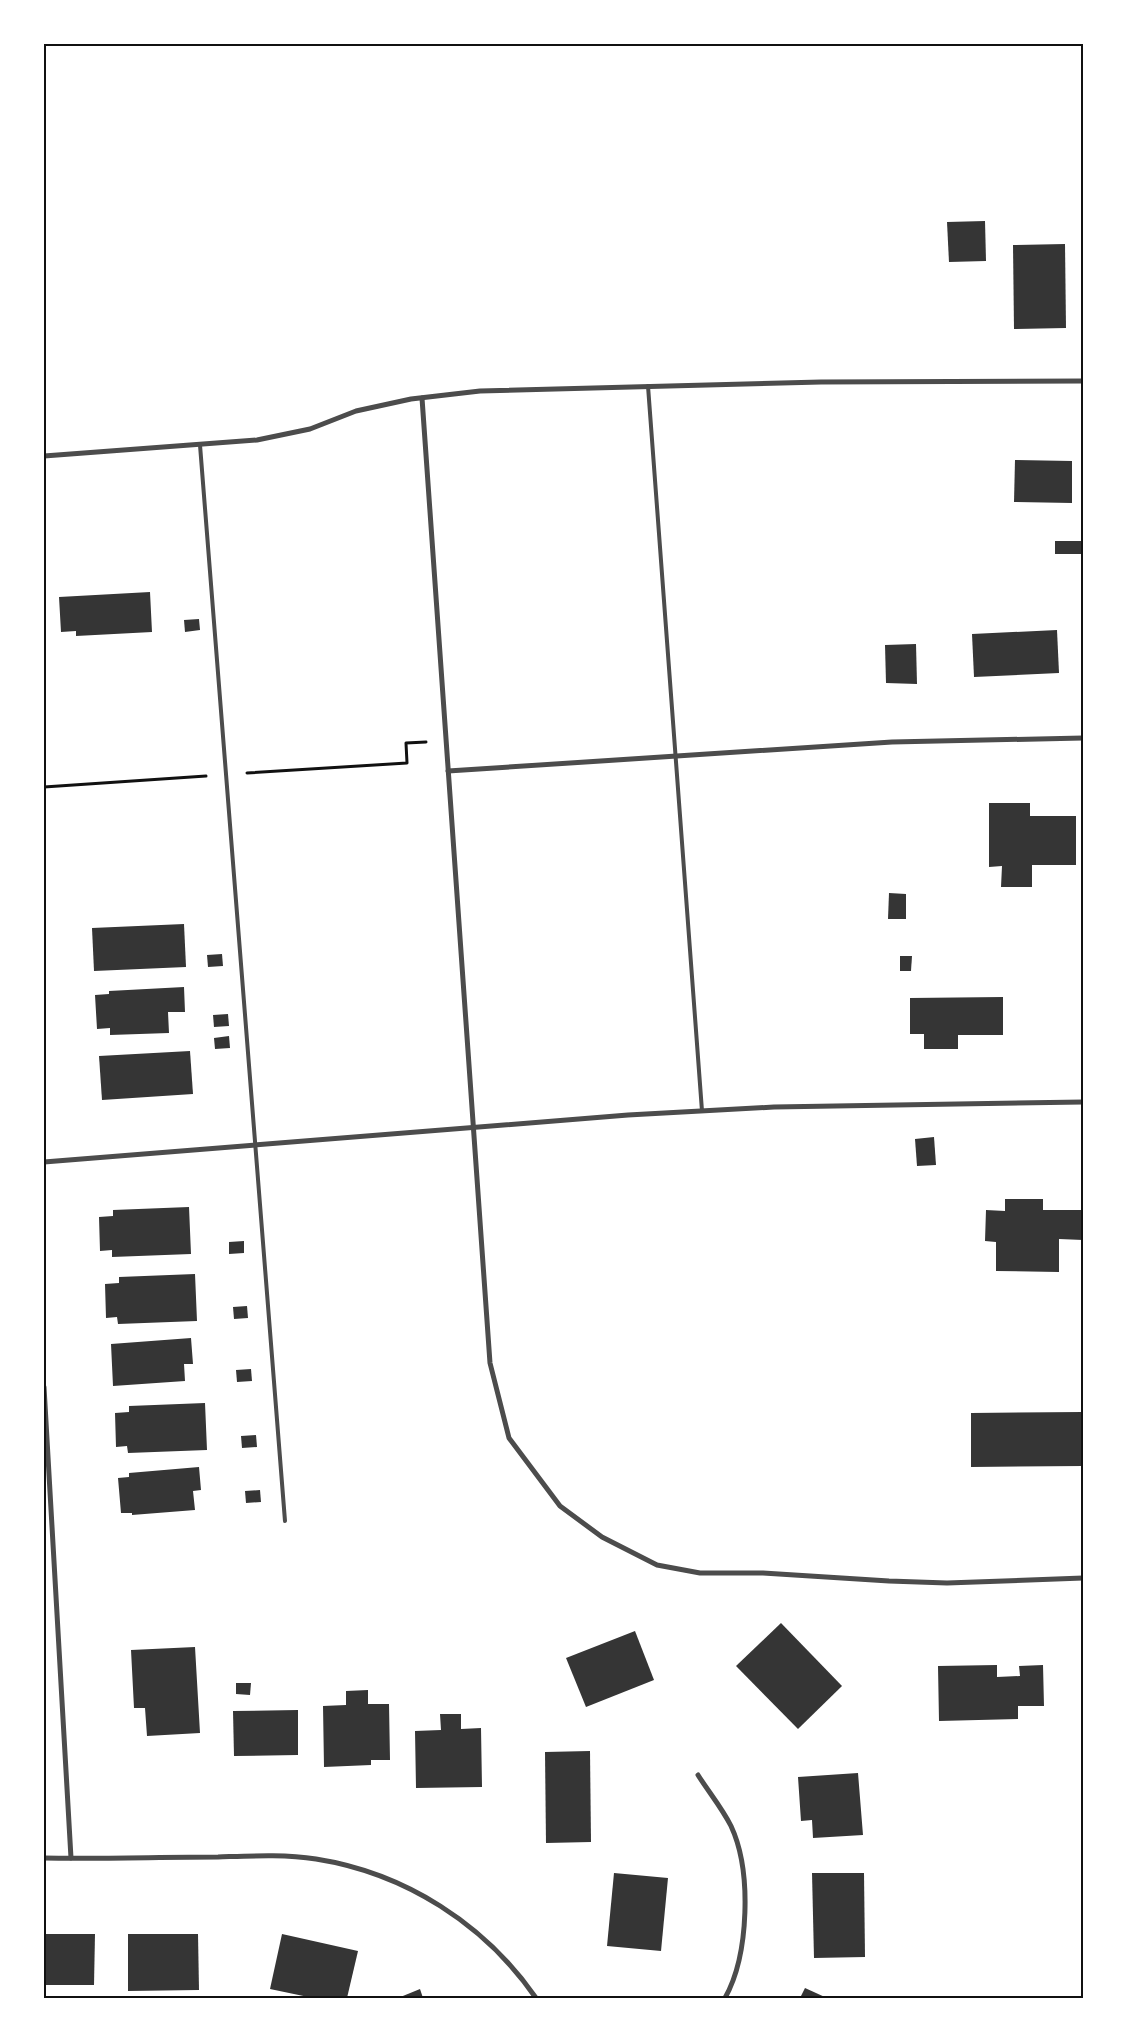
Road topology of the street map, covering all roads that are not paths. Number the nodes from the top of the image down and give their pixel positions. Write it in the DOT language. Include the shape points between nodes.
graph roads {
  1 [pos="1083,381"];
  2 [pos="648,386"];
  3 [pos="422,398"];
  4 [pos="200,445"];
  5 [pos="44,456"];
  6 [pos="1083,738"];
  7 [pos="675,756"];
  8 [pos="448,771"];
  9 [pos="1083,1102"];
  10 [pos="702,1111"];
  11 [pos="473,1128"];
  12 [pos="255,1145"];
  13 [pos="44,1162"];
  14 [pos="44,1387"];
  15 [pos="284,1521"];
  16 [pos="1083,1578"];
  17 [pos="698,1775"];
  18 [pos="44,1858"];
  19 [pos="71,1858"];
  20 [pos="536,1998"];
  21 [pos="725,1998"];
  1 -- 2 [label="street"];
  2 -- 3 [label="street" via="480,391"];
  2 -- 7 [label="lane"];
  3 -- 4 [label="street" via="356,411 310,429 257,440"];
  3 -- 8 [label="street"];
  4 -- 5 [label="street"];
  4 -- 12 [label="lane"];
  6 -- 7 [label="street" via="892,742"];
  7 -- 8 [label="street"];
  7 -- 10 [label="lane"];
  8 -- 11 [label="street"];
  9 -- 10 [label="street" via="784,1106"];
  10 -- 11 [label="street"];
  11 -- 12 [label="street"];
  11 -- 16 [label="street" via="490,1363 509,1438 560,1506 602,1537 657,1565 700,1572 947,1583"];
  12 -- 13 [label="street"];
  12 -- 15 [label="lane"];
  14 -- 19 [label="street"];
  17 -- 21 [label="street" via="731,1827 745,1891 744,1929 738,1964"];
  18 -- 19 [label="street"];
  19 -- 20 [label="street" via="261,1856 315,1859 359,1869 428,1898 462,1919 492,1944"];
}
